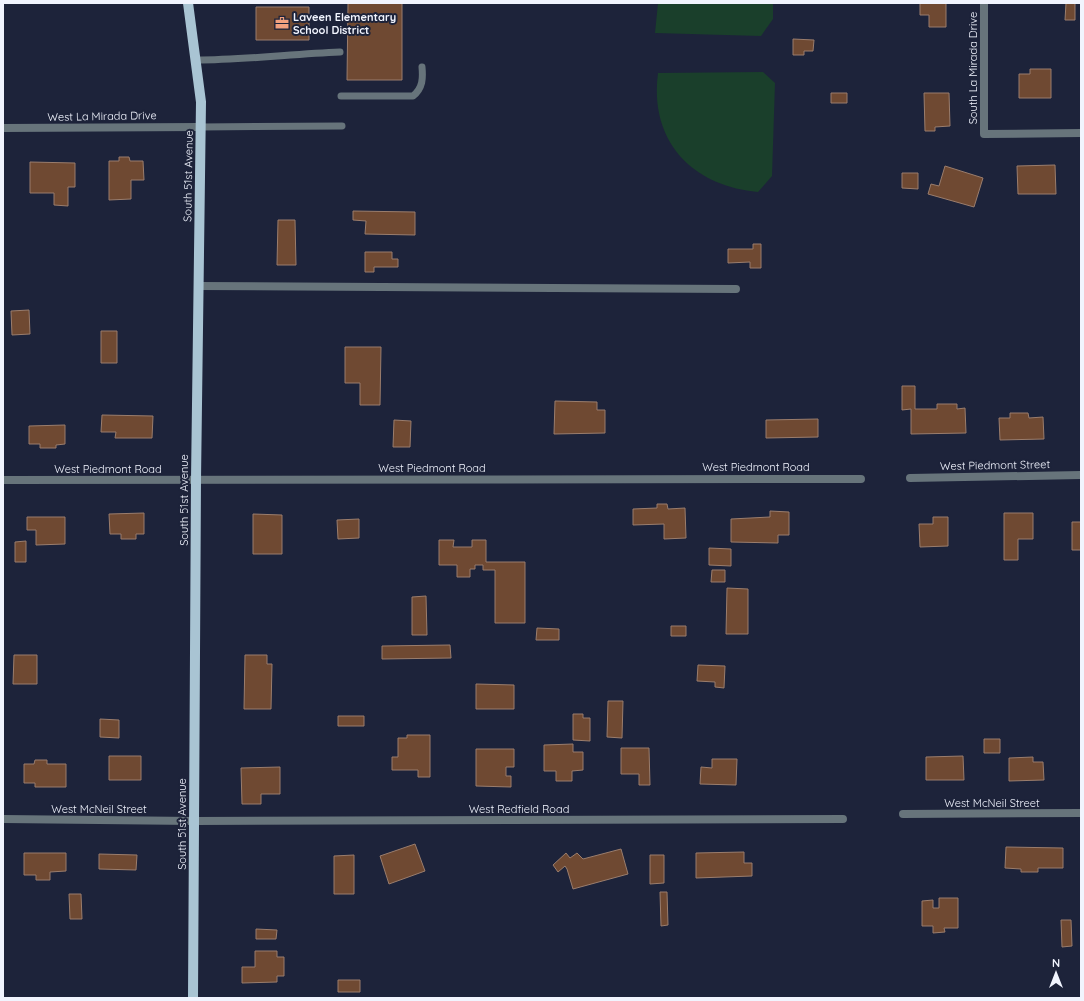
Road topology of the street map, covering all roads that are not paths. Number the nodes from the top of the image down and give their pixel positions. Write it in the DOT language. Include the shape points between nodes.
graph roads {
  1 [pos="188,3"];
  2 [pos="984,3"];
  3 [pos="340,52"];
  4 [pos="196,60"];
  5 [pos="422,67"];
  6 [pos="341,96"];
  7 [pos="342,126"];
  8 [pos="200,127"];
  9 [pos="3,128"];
  10 [pos="1081,133"];
  11 [pos="198,286"];
  12 [pos="736,289"];
  13 [pos="1081,475"];
  14 [pos="910,478"];
  15 [pos="861,479"];
  16 [pos="3,480"];
  17 [pos="196,480"];
  18 [pos="1081,813"];
  19 [pos="903,814"];
  20 [pos="3,819"];
  21 [pos="843,819"];
  22 [pos="194,821"];
  23 [pos="193,998"];
  1 -- 4 [label="main road, South 51st Avenue"];
  2 -- 10 [label="street, South La Mirada Drive" via="984,134"];
  3 -- 4 [label="lane"];
  4 -- 8 [label="main road, South 51st Avenue" via="201,102"];
  5 -- 6 [label="lane" via="421,85 414,96"];
  7 -- 8 [label="lane"];
  8 -- 9 [label="street, West La Mirada Drive"];
  8 -- 11 [label="main road, South 51st Avenue"];
  11 -- 12 [label="street"];
  11 -- 17 [label="main road, South 51st Avenue"];
  13 -- 14 [label="street, West Piedmont Street"];
  15 -- 17 [label="street, West Piedmont Road"];
  16 -- 17 [label="street, West Piedmont Road"];
  17 -- 22 [label="main road, South 51st Avenue"];
  18 -- 19 [label="street, West McNeil Street"];
  20 -- 22 [label="street, West McNeil Street"];
  21 -- 22 [label="street, West Redfield Road"];
  22 -- 23 [label="main road, South 51st Avenue"];
}
